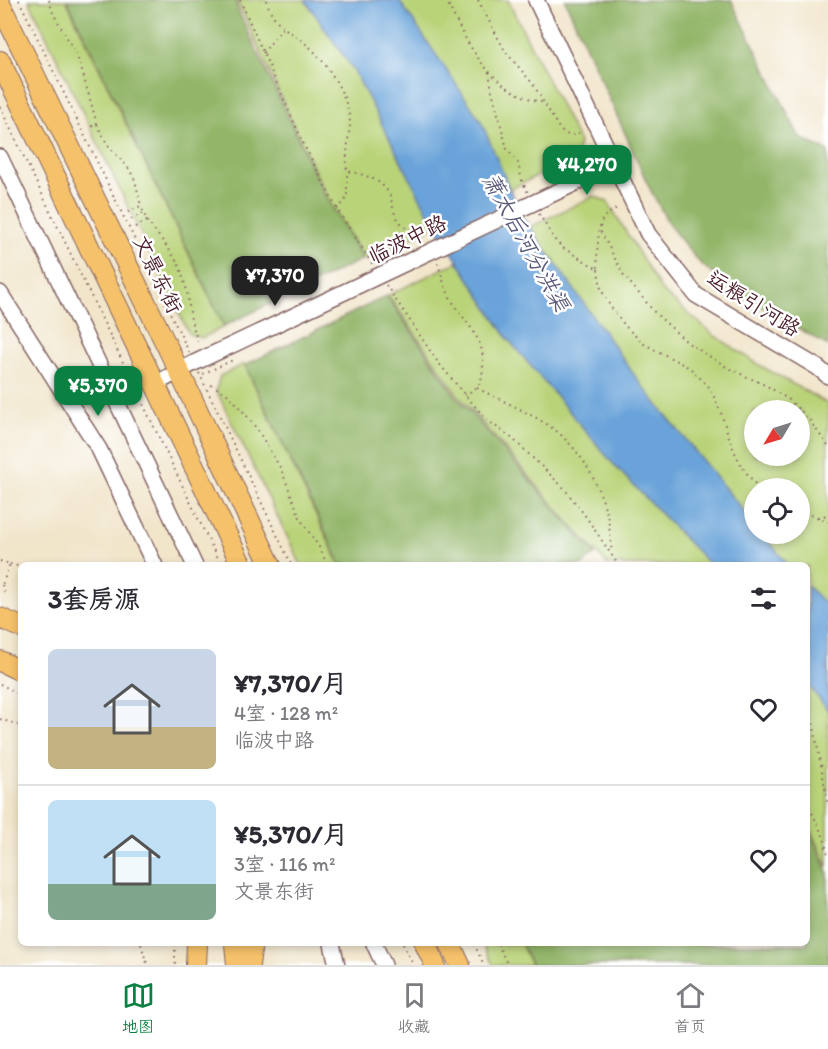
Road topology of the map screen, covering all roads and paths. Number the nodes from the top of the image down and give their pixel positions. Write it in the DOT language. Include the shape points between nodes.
graph roads {
  1 [pos="19,0"];
  2 [pos="49,0"];
  3 [pos="240,0"];
  4 [pos="266,0"];
  5 [pos="446,0"];
  6 [pos="478,0"];
  7 [pos="536,0"];
  8 [pos="0,4"];
  9 [pos="283,27"];
  10 [pos="263,53"];
  11 [pos="0,62"];
  12 [pos="544,103"];
  13 [pos="0,106"];
  14 [pos="97,124"];
  15 [pos="88,128"];
  16 [pos="579,133"];
  17 [pos="0,157"];
  18 [pos="614,165"];
  19 [pos="347,171"];
  20 [pos="141,206"];
  21 [pos="337,209"];
  22 [pos="616,209"];
  23 [pos="128,212"];
  24 [pos="144,213"];
  25 [pos="131,219"];
  26 [pos="147,221"];
  27 [pos="135,227"];
  28 [pos="427,245"];
  29 [pos="436,259"];
  30 [pos="598,269"];
  31 [pos="380,275"];
  32 [pos="0,292"];
  33 [pos="198,343"];
  34 [pos="186,367"];
  35 [pos="828,376"];
  36 [pos="155,384"];
  37 [pos="211,385"];
  38 [pos="477,388"];
  39 [pos="465,395"];
  40 [pos="828,446"];
  41 [pos="750,478"];
  42 [pos="810,514"];
  43 [pos="828,515"];
  44 [pos="818,517"];
  45 [pos="828,522"];
  46 [pos="612,555"];
  47 [pos="0,561"];
  48 [pos="153,562"];
  49 [pos="193,562"];
  50 [pos="219,562"];
  51 [pos="240,562"];
  52 [pos="269,562"];
  53 [pos="290,562"];
  54 [pos="326,562"];
  55 [pos="616,562"];
  56 [pos="10,564"];
  57 [pos="18,566"];
  58 [pos="1,585"];
  59 [pos="6,596"];
  60 [pos="0,618"];
  61 [pos="18,626"];
  62 [pos="0,661"];
  63 [pos="18,670"];
  64 [pos="0,684"];
  65 [pos="18,693"];
  66 [pos="810,711"];
  67 [pos="0,720"];
  68 [pos="18,725"];
  69 [pos="828,804"];
  70 [pos="810,808"];
  71 [pos="828,855"];
  72 [pos="142,946"];
  73 [pos="175,946"];
  74 [pos="197,946"];
  75 [pos="235,946"];
  76 [pos="252,946"];
  77 [pos="332,946"];
  78 [pos="375,946"];
  79 [pos="404,946"];
  80 [pos="425,946"];
  81 [pos="451,946"];
  82 [pos="475,946"];
  83 [pos="499,946"];
  84 [pos="149,965"];
  85 [pos="175,965"];
  86 [pos="196,965"];
  87 [pos="237,965"];
  88 [pos="249,965"];
  89 [pos="337,965"];
  90 [pos="384,965"];
  91 [pos="413,965"];
  92 [pos="435,965"];
  93 [pos="460,965"];
  94 [pos="484,965"];
  95 [pos="509,965"];
  1 -- 34 [label="path"];
  2 -- 14 [label="path" via="80,64"];
  3 -- 10 [label="path"];
  4 -- 9 [label="path"];
  5 -- 12 [label="path" via="489,72 511,90"];
  6 -- 12 [label="path" via="505,51"];
  7 -- 18 [label="street, 运粮引河路"];
  8 -- 34 [label="main road, 文景东街"];
  9 -- 10 [label="path"];
  9 -- 19 [label="path" via="325,62 336,82 350,123"];
  10 -- 21 [label="path"];
  11 -- 36 [label="main road"];
  12 -- 16 [label="path" via="565,135"];
  13 -- 50 [label="path"];
  14 -- 15 [label="path"];
  14 -- 20 [label="path" via="135,180"];
  17 -- 49 [label="street"];
  18 -- 31 [label="street, 临波中路, bridge"];
  18 -- 35 [label="street, 运粮引河路" via="648,234 696,295"];
  19 -- 21 [label="path" via="347,195"];
  19 -- 28 [label="path" via="378,182 388,192 397,219"];
  20 -- 23 [label="path"];
  20 -- 24 [label="path"];
  21 -- 31 [label="path"];
  22 -- 40 [label="path" via="605,215 600,230 623,274 655,313 688,343 788,399"];
  24 -- 25 [label="path"];
  24 -- 26 [label="path"];
  26 -- 27 [label="path"];
  26 -- 33 [label="path" via="180,267"];
  29 -- 38 [label="path" via="451,299 481,345 482,375"];
  30 -- 41 [label="path" via="601,289 626,327 644,344 690,368 710,388 732,446"];
  31 -- 34 [label="street, 临波中路"];
  31 -- 39 [label="path" via="437,361"];
  32 -- 48 [label="street" via="99,449"];
  34 -- 36 [label="street, 临波中路"];
  34 -- 52 [label="main road, 文景东街"];
  34 -- 53 [label="path"];
  36 -- 51 [label="main road"];
  37 -- 54 [label="path" via="225,392 257,429"];
  38 -- 39 [label="path"];
  38 -- 46 [label="path" via="545,424 565,438 584,461 608,516"];
  39 -- 46 [label="path" via="488,421 513,439 562,487"];
  42 -- 44 [label="path"];
  43 -- 44 [label="path"];
  44 -- 45 [label="path"];
  46 -- 55 [label="path"];
  47 -- 56 [label="path"];
  56 -- 57 [label="path"];
  56 -- 58 [label="path"];
  58 -- 59 [label="path"];
  60 -- 61 [label="main road"];
  62 -- 63 [label="main road"];
  64 -- 65 [label="path"];
  66 -- 69 [label="path"];
  67 -- 68 [label="path"];
  70 -- 71 [label="path"];
  72 -- 84 [label="path"];
  73 -- 85 [label="path"];
  74 -- 86 [label="main road"];
  75 -- 87 [label="main road"];
  76 -- 88 [label="main road"];
  77 -- 89 [label="street"];
  78 -- 90 [label="street"];
  79 -- 91 [label="path"];
  80 -- 92 [label="main road"];
  81 -- 93 [label="main road"];
  82 -- 94 [label="path"];
  83 -- 95 [label="path"];
}
